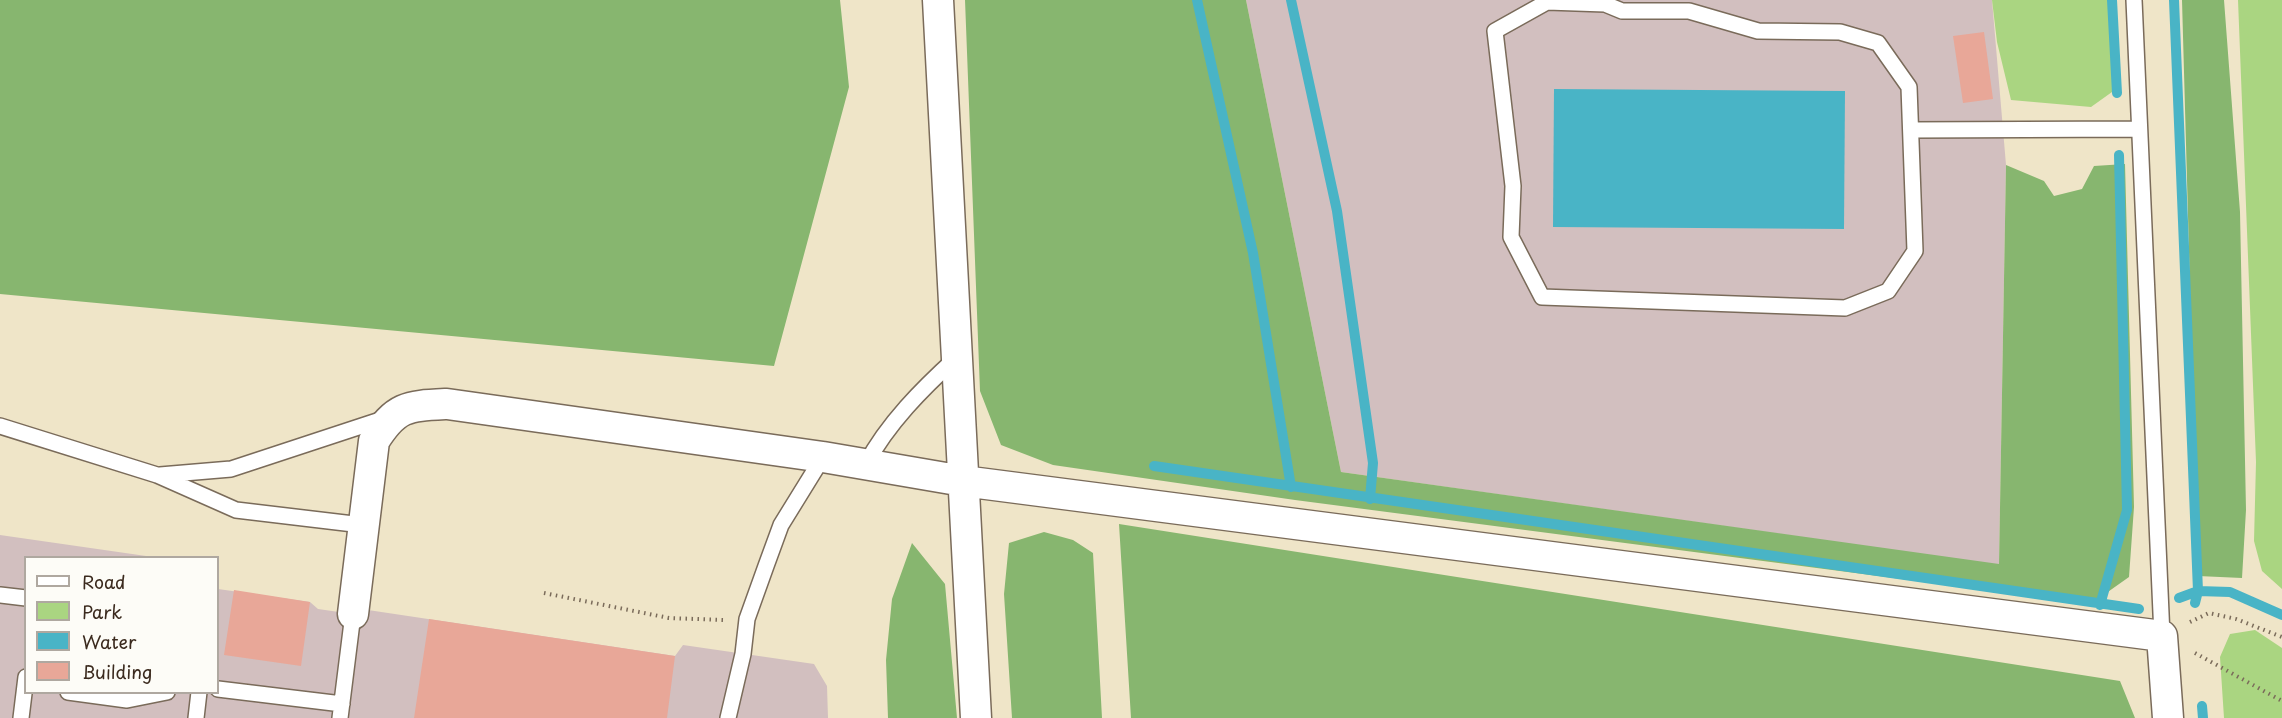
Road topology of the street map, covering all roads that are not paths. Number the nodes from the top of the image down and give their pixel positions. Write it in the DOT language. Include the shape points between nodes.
graph roads {
  1 [pos="938,0"];
  2 [pos="2134,0"];
  3 [pos="2138,129"];
  4 [pos="1912,130"];
  5 [pos="956,357"];
  6 [pos="389,417"];
  7 [pos="0,426"];
  8 [pos="823,458"];
  9 [pos="866,464"];
  10 [pos="157,476"];
  11 [pos="963,481"];
  12 [pos="362,525"];
  13 [pos="0,595"];
  14 [pos="24,598"];
  15 [pos="353,614"];
  16 [pos="2162,636"];
  17 [pos="219,689"];
  18 [pos="24,692"];
  19 [pos="88,694"];
  20 [pos="154,694"];
  21 [pos="199,694"];
  22 [pos="127,696"];
  23 [pos="341,711"];
  24 [pos="21,718"];
  25 [pos="196,718"];
  26 [pos="728,718"];
  27 [pos="976,718"];
  28 [pos="2168,718"];
  1 -- 5 [label="street"];
  2 -- 3 [label="lane"];
  3 -- 4 [label="lane"];
  3 -- 16 [label="lane"];
  4 -- 4 [label="lane" via="1915,251 1888,291 1845,308 1542,297 1511,237 1513,186 1495,31 1547,2 1605,4 1622,11 1689,11 1758,31 1839,32 1878,43 1909,87"];
  5 -- 9 [label="lane" via="878,441"];
  5 -- 11 [label="street"];
  6 -- 8 [label="street" via="414,406 447,404"];
  6 -- 10 [label="lane" via="231,470"];
  6 -- 12 [label="street" via="374,441"];
  7 -- 10 [label="lane"];
  8 -- 9 [label="street"];
  8 -- 26 [label="lane" via="781,525 747,619"];
  9 -- 11 [label="street"];
  10 -- 12 [label="lane" via="236,510"];
  11 -- 16 [label="street"];
  11 -- 27 [label="street"];
  12 -- 15 [label="street"];
  13 -- 14 [label="lane"];
  15 -- 23 [label="lane"];
  16 -- 28 [label="street"];
  17 -- 23 [label="lane"];
  18 -- 24 [label="lane"];
  19 -- 22 [label="lane"];
  20 -- 22 [label="lane"];
  21 -- 25 [label="lane"];
}
